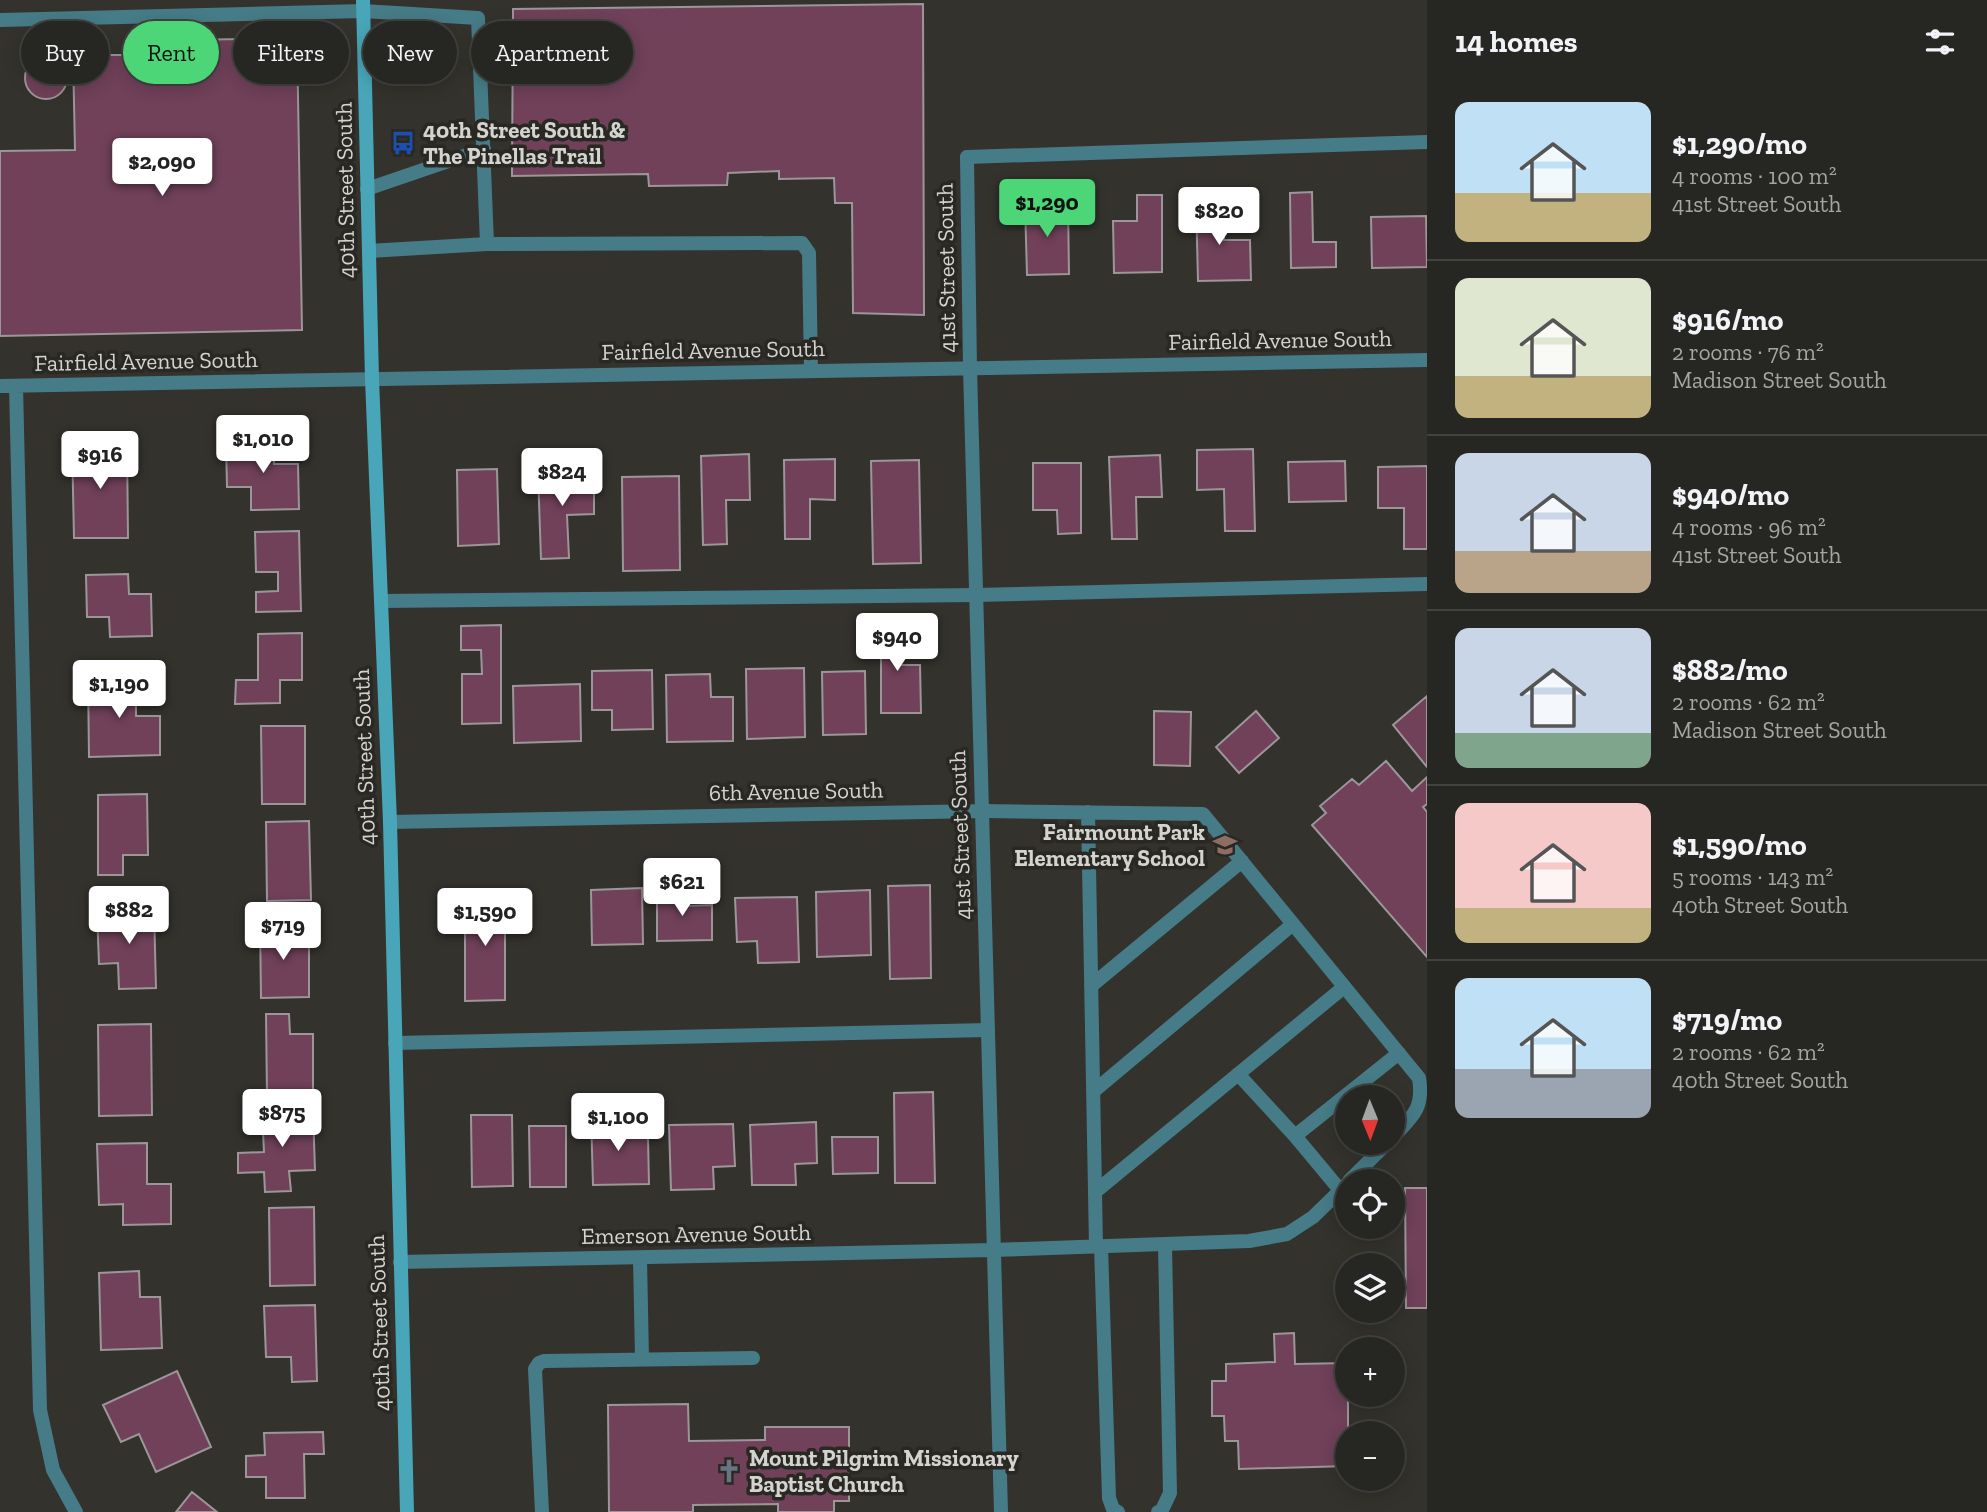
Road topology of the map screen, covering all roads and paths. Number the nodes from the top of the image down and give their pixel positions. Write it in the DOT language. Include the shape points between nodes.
graph roads {
  1 [pos="363,6"];
  2 [pos="0,20"];
  3 [pos="1427,142"];
  4 [pos="484,149"];
  5 [pos="367,189"];
  6 [pos="487,244"];
  7 [pos="369,251"];
  8 [pos="1427,360"];
  9 [pos="970,369"];
  10 [pos="811,371"];
  11 [pos="372,379"];
  12 [pos="0,386"];
  13 [pos="16,386"];
  14 [pos="1427,584"];
  15 [pos="976,594"];
  16 [pos="381,601"];
  17 [pos="983,811"];
  18 [pos="1088,812"];
  19 [pos="390,822"];
  20 [pos="1242,861"];
  21 [pos="1293,924"];
  22 [pos="1091,986"];
  23 [pos="1344,986"];
  24 [pos="988,1030"];
  25 [pos="395,1043"];
  26 [pos="1399,1053"];
  27 [pos="1238,1074"];
  28 [pos="1094,1091"];
  29 [pos="1405,1124"];
  30 [pos="1295,1136"];
  31 [pos="1375,1155"];
  32 [pos="1361,1169"];
  33 [pos="1335,1175"];
  34 [pos="1096,1192"];
  35 [pos="1335,1195"];
  36 [pos="1165,1245"];
  37 [pos="1099,1246"];
  38 [pos="993,1250"];
  39 [pos="640,1258"];
  40 [pos="400,1262"];
  41 [pos="753,1358"];
  42 [pos="642,1359"];
  43 [pos="75,1512"];
  44 [pos="407,1512"];
  45 [pos="542,1512"];
  46 [pos="1001,1512"];
  47 [pos="1118,1512"];
  48 [pos="1158,1512"];
  1 -- 2 [label="street"];
  1 -- 4 [label="street" via="478,18"];
  1 -- 5 [label="street, 40th Street South"];
  3 -- 9 [label="street, 41st Street South" via="967,157"];
  4 -- 5 [label="street"];
  4 -- 6 [label="street"];
  5 -- 7 [label="street, 40th Street South"];
  6 -- 7 [label="street"];
  6 -- 10 [label="street" via="802,243 809,253"];
  7 -- 11 [label="street, 40th Street South"];
  8 -- 9 [label="street, Fairfield Avenue South"];
  9 -- 10 [label="street, Fairfield Avenue South"];
  9 -- 15 [label="street, 41st Street South"];
  10 -- 11 [label="street, Fairfield Avenue South"];
  11 -- 13 [label="street, Fairfield Avenue South"];
  11 -- 16 [label="street, 40th Street South"];
  12 -- 13 [label="street, Fairfield Avenue South"];
  13 -- 43 [label="street" via="40,1410 53,1470"];
  14 -- 15 [label="street"];
  15 -- 16 [label="street"];
  15 -- 17 [label="street, 41st Street South"];
  16 -- 19 [label="street, 40th Street South"];
  17 -- 18 [label="street, 6th Avenue South"];
  17 -- 19 [label="street, 6th Avenue South"];
  17 -- 24 [label="street, 41st Street South"];
  18 -- 20 [label="street, 6th Avenue South" via="1203,814"];
  18 -- 22 [label="street"];
  19 -- 25 [label="street, 40th Street South"];
  20 -- 21 [label="street"];
  20 -- 22 [label="street"];
  21 -- 23 [label="street"];
  21 -- 28 [label="street"];
  22 -- 28 [label="street"];
  23 -- 26 [label="street"];
  23 -- 27 [label="street"];
  24 -- 25 [label="street"];
  24 -- 38 [label="street, 41st Street South"];
  25 -- 40 [label="street, 40th Street South"];
  26 -- 29 [label="street" via="1419,1078 1421,1092 1419,1105"];
  26 -- 30 [label="street"];
  27 -- 30 [label="street"];
  27 -- 34 [label="street"];
  28 -- 34 [label="street"];
  30 -- 33 [label="street"];
  31 -- 32 [label="street, Emerson Avenue South"];
  34 -- 37 [label="street"];
  35 -- 36 [label="street, Emerson Avenue South" via="1287,1234 1249,1241"];
  36 -- 37 [label="street, Emerson Avenue South"];
  36 -- 48 [label="street" via="1170,1493"];
  37 -- 38 [label="street, Emerson Avenue South"];
  37 -- 47 [label="street" via="1109,1498"];
  38 -- 39 [label="street, Emerson Avenue South"];
  38 -- 46 [label="street, 41st Street South"];
  39 -- 40 [label="street, Emerson Avenue South"];
  39 -- 42 [label="street"];
  40 -- 44 [label="street, 40th Street South"];
  41 -- 42 [label="street"];
  42 -- 45 [label="street" via="539,1363"];
}
